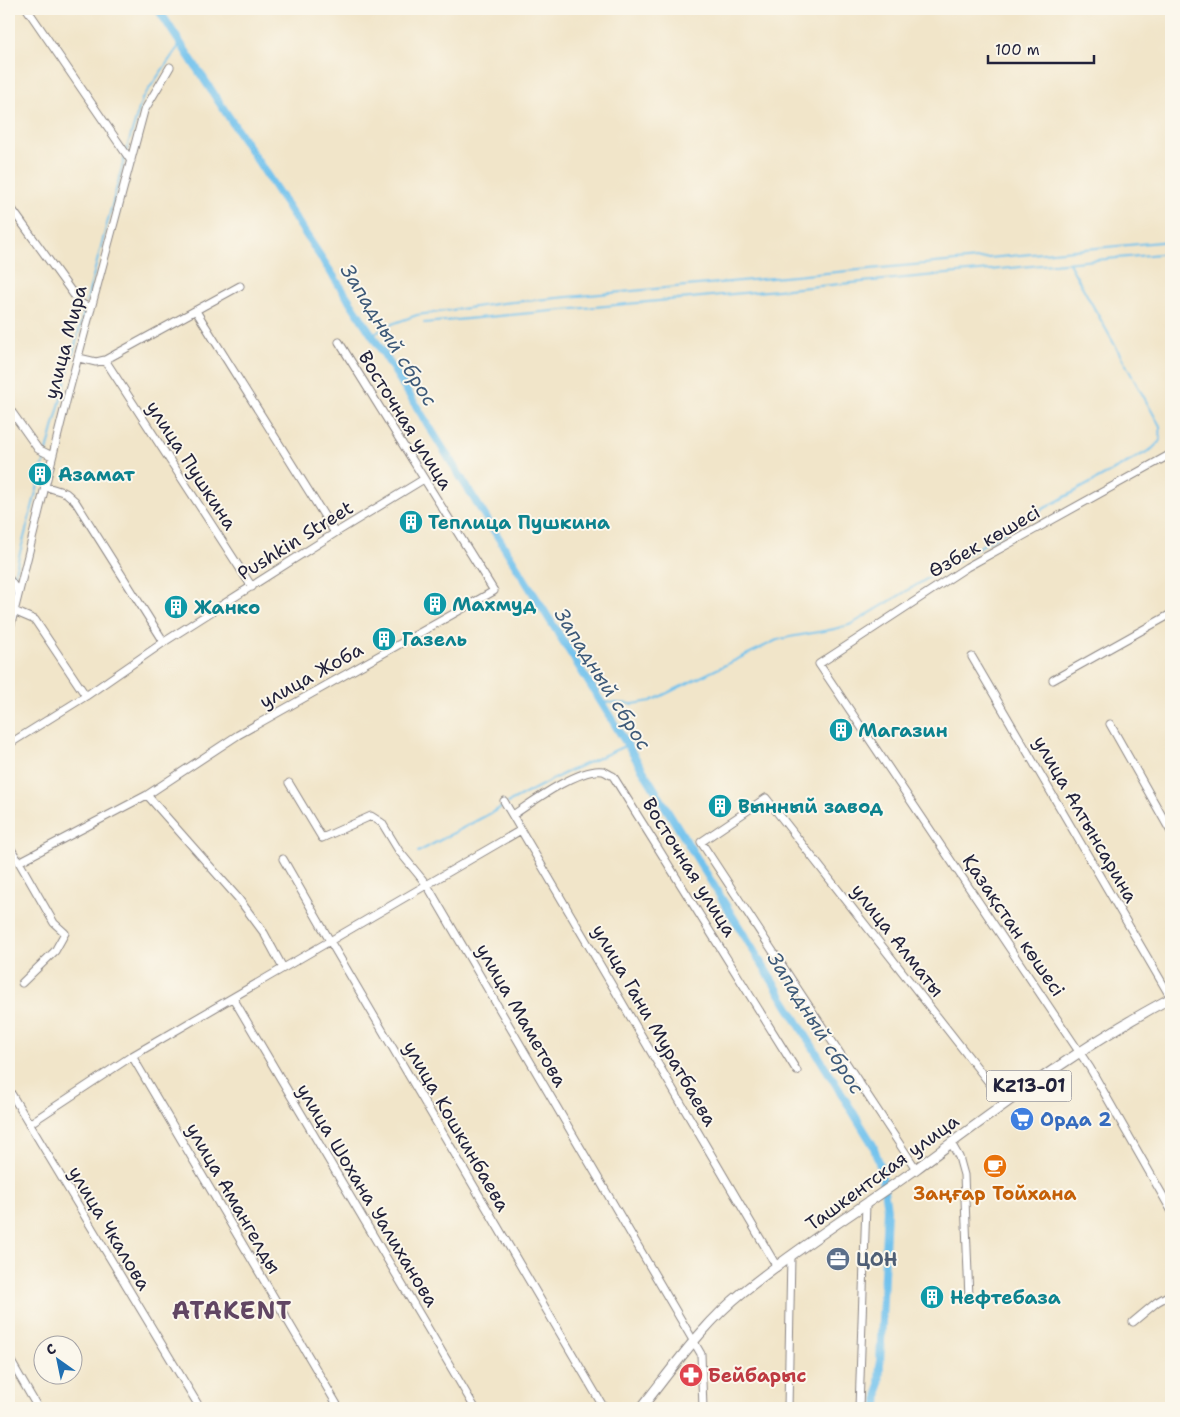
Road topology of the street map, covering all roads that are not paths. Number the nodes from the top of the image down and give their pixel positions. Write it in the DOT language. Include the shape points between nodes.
graph roads {
  1 [pos="27,9"];
  2 [pos="170,67"];
  3 [pos="131,160"];
  4 [pos="9,205"];
  5 [pos="240,286"];
  6 [pos="91,309"];
  7 [pos="196,311"];
  8 [pos="339,342"];
  9 [pos="79,358"];
  10 [pos="105,360"];
  11 [pos="9,408"];
  12 [pos="1171,454"];
  13 [pos="52,456"];
  14 [pos="424,479"];
  15 [pos="44,486"];
  16 [pos="335,533"];
  17 [pos="9,579"];
  18 [pos="252,587"];
  19 [pos="494,591"];
  20 [pos="18,592"];
  21 [pos="14,611"];
  22 [pos="1171,614"];
  23 [pos="9,632"];
  24 [pos="164,642"];
  25 [pos="972,657"];
  26 [pos="819,664"];
  27 [pos="1054,680"];
  28 [pos="86,696"];
  29 [pos="1110,724"];
  30 [pos="9,744"];
  31 [pos="289,783"];
  32 [pos="147,795"];
  33 [pos="766,798"];
  34 [pos="504,800"];
  35 [pos="513,815"];
  36 [pos="521,830"];
  37 [pos="1171,832"];
  38 [pos="9,846"];
  39 [pos="283,859"];
  40 [pos="19,862"];
  41 [pos="427,885"];
  42 [pos="330,941"];
  43 [pos="284,968"];
  44 [pos="22,983"];
  45 [pos="233,998"];
  46 [pos="1171,998"];
  47 [pos="1079,1052"];
  48 [pos="132,1056"];
  49 [pos="797,1071"];
  50 [pos="9,1090"];
  51 [pos="1005,1103"];
  52 [pos="29,1124"];
  53 [pos="951,1143"];
  54 [pos="916,1169"];
  55 [pos="866,1204"];
  56 [pos="1171,1210"];
  57 [pos="791,1256"];
  58 [pos="777,1266"];
  59 [pos="1171,1294"];
  60 [pos="968,1298"];
  61 [pos="1133,1322"];
  62 [pos="694,1341"];
  63 [pos="9,1358"];
  64 [pos="38,1408"];
  65 [pos="200,1408"];
  66 [pos="339,1408"];
  67 [pos="475,1408"];
  68 [pos="604,1408"];
  69 [pos="641,1408"];
  70 [pos="703,1408"];
  71 [pos="788,1408"];
  72 [pos="859,1408"];
  1 -- 3 [label="street"];
  2 -- 3 [label="street, улица Мира" via="144,111"];
  3 -- 6 [label="street, улица Мира"];
  4 -- 6 [label="street" via="79,302"];
  5 -- 7 [label="street"];
  6 -- 9 [label="street, улица Мира"];
  7 -- 10 [label="street"];
  7 -- 16 [label="street"];
  8 -- 14 [label="street, Восточная улица"];
  9 -- 10 [label="street" via="96,362"];
  9 -- 13 [label="street, улица Мира"];
  10 -- 18 [label="street, улица Пушкина"];
  11 -- 13 [label="street" via="38,449"];
  12 -- 26 [label="street, Өзбек көшесі" via="967,567"];
  13 -- 15 [label="street, улица Мира"];
  14 -- 16 [label="street, Pushkin Street"];
  14 -- 19 [label="street, Восточная улица"];
  15 -- 20 [label="street, улица Мира"];
  15 -- 24 [label="street" via="66,493 75,501"];
  16 -- 18 [label="street, Pushkin Street"];
  17 -- 20 [label="street"];
  18 -- 24 [label="street, Pushkin Street"];
  19 -- 32 [label="street, улица Жоба" via="238,735"];
  20 -- 21 [label="street, улица Мира"];
  21 -- 23 [label="street, улица Мира"];
  21 -- 28 [label="street" via="35,620"];
  22 -- 27 [label="street"];
  24 -- 28 [label="street, Pushkin Street"];
  25 -- 46 [label="street, улица Алтынсарина"];
  26 -- 47 [label="street, Қазақстан көшесі"];
  28 -- 30 [label="street, Pushkin Street"];
  29 -- 37 [label="street"];
  31 -- 41 [label="street, улица Маметова" via="322,838 372,816 382,823 399,851"];
  32 -- 40 [label="street, улица Жоба"];
  32 -- 43 [label="street" via="238,898 264,933"];
  33 -- 51 [label="street, улица Алматы"];
  33 -- 54 [label="street, Восточная улица" via="701,842"];
  34 -- 35 [label="street, улица Гани Муратбаева"];
  35 -- 36 [label="street, улица Гани Муратбаева"];
  35 -- 49 [label="street, Восточная улица" via="562,782 602,771 614,776"];
  36 -- 41 [label="street"];
  36 -- 58 [label="street, улица Гани Муратбаева"];
  38 -- 40 [label="street"];
  39 -- 42 [label="street, улица Кошкинбаева"];
  40 -- 44 [label="street" via="54,923 65,933 55,951"];
  41 -- 42 [label="street"];
  41 -- 62 [label="street, улица Маметова"];
  42 -- 43 [label="street"];
  42 -- 68 [label="street, улица Кошкинбаева"];
  43 -- 45 [label="street"];
  45 -- 48 [label="street"];
  45 -- 67 [label="street, улица Шохана Уалиханова"];
  46 -- 47 [label="main road, Ташкентская улица / KZ13-01"];
  47 -- 51 [label="main road, Ташкентская улица / KZ13-01"];
  47 -- 56 [label="street, Қазақстан көшесі"];
  48 -- 52 [label="street"];
  48 -- 66 [label="street, улица Амангелды"];
  50 -- 52 [label="street, улица Чкалова"];
  51 -- 53 [label="main road, Ташкентская улица / KZ13-01"];
  52 -- 65 [label="street, улица Чкалова"];
  53 -- 54 [label="main road, Ташкентская улица / KZ13-01"];
  53 -- 60 [label="street" via="964,1175"];
  54 -- 55 [label="main road, Ташкентская улица / KZ13-01"];
  55 -- 57 [label="main road, Ташкентская улица / KZ13-01"];
  55 -- 72 [label="street"];
  57 -- 58 [label="main road, Ташкентская улица / KZ13-01"];
  57 -- 71 [label="street"];
  58 -- 62 [label="main road, Ташкентская улица / KZ13-01" via="743,1292"];
  59 -- 61 [label="street"];
  62 -- 69 [label="main road, Ташкентская улица / KZ13-01"];
  62 -- 70 [label="street, улица Маметова" via="702,1354"];
  63 -- 64 [label="street"];
}
